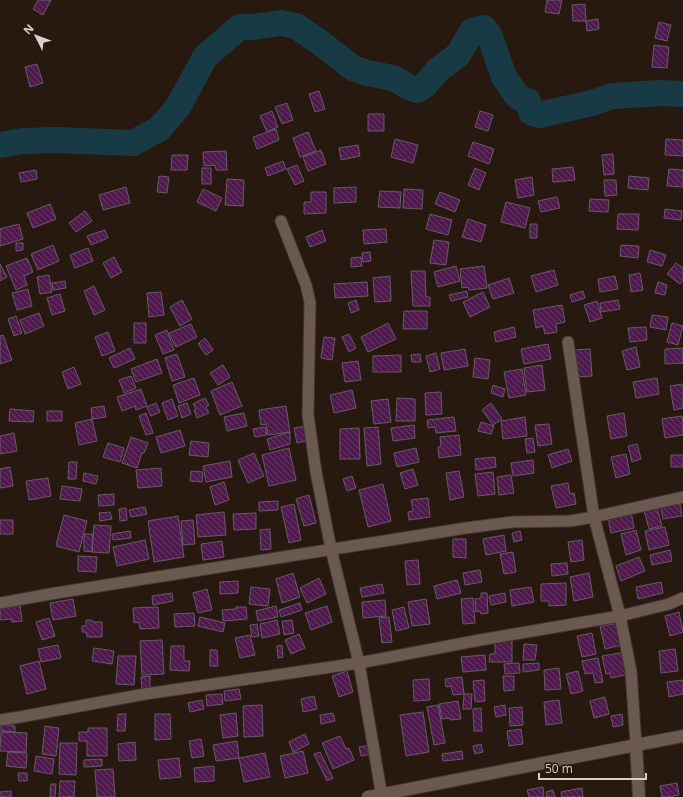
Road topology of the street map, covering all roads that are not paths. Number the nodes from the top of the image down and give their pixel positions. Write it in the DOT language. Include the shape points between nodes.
graph roads {
  1 [pos="281,221"];
  2 [pos="568,342"];
  3 [pos="683,497"];
  4 [pos="594,518"];
  5 [pos="331,549"];
  6 [pos="683,598"];
  7 [pos="0,603"];
  8 [pos="620,616"];
  9 [pos="359,664"];
  10 [pos="0,720"];
  11 [pos="683,736"];
  12 [pos="636,745"];
  13 [pos="382,796"];
  14 [pos="368,797"];
  15 [pos="639,797"];
  1 -- 5 [label="street" via="310,302 308,415"];
  2 -- 4 [label="street"];
  3 -- 4 [label="street"];
  4 -- 5 [label="street" via="512,522"];
  4 -- 8 [label="street"];
  5 -- 7 [label="street"];
  5 -- 9 [label="street"];
  6 -- 8 [label="street"];
  8 -- 9 [label="street"];
  8 -- 12 [label="street" via="631,671"];
  9 -- 10 [label="street" via="145,694"];
  9 -- 13 [label="street"];
  11 -- 12 [label="street"];
  12 -- 13 [label="street"];
  12 -- 15 [label="street"];
  13 -- 14 [label="street"];
}
